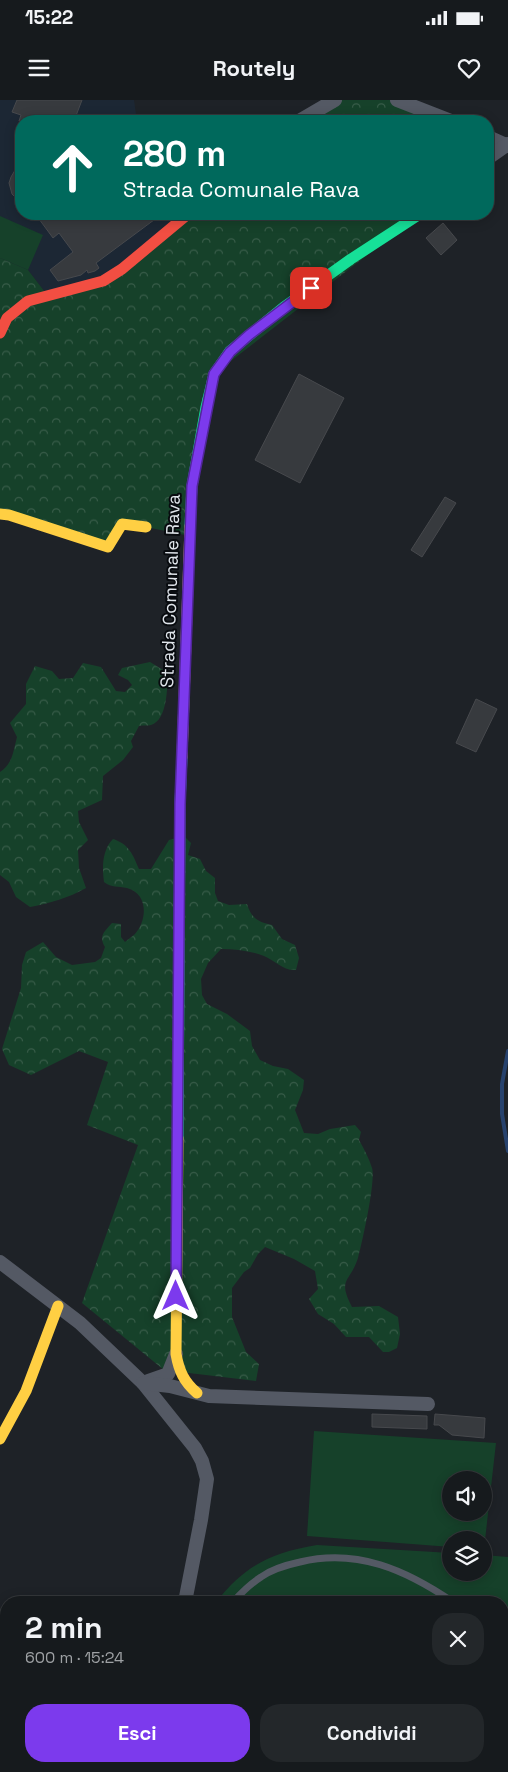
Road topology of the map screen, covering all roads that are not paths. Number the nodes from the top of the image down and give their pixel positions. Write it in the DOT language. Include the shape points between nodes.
graph roads {
  1 [pos="335,100"];
  2 [pos="397,100"];
  3 [pos="309,115"];
  4 [pos="436,115"];
  5 [pos="494,139"];
  6 [pos="508,145"];
  7 [pos="494,154"];
  8 [pos="181,220"];
  9 [pos="412,220"];
  10 [pos="0,332"];
  11 [pos="0,514"];
  12 [pos="146,527"];
  13 [pos="0,1262"];
  14 [pos="58,1306"];
  15 [pos="176,1354"];
  16 [pos="173,1381"];
  17 [pos="143,1383"];
  18 [pos="428,1404"];
  19 [pos="0,1439"];
  20 [pos="190,1596"];
  21 [pos="239,1596"];
  22 [pos="443,1596"];
  1 -- 3 [label="street"];
  2 -- 4 [label="street"];
  5 -- 6 [label="street"];
  6 -- 7 [label="street"];
  8 -- 10 [label="street" via="103,281 28,301 7,318"];
  9 -- 15 [label="street, Strada Comunale Rava" via="284,307 230,352 214,374 192,486 180,804"];
  11 -- 12 [label="street" via="108,547 122,524"];
  13 -- 14 [label="street"];
  14 -- 17 [label="street"];
  14 -- 19 [label="street" via="40,1360"];
  15 -- 16 [label="street"];
  16 -- 17 [label="street"];
  16 -- 18 [label="street" via="197,1394 209,1396"];
  17 -- 20 [label="street" via="195,1448 207,1479"];
  21 -- 22 [label="lane" via="262,1576 280,1567 318,1558 352,1558 399,1572"];
}
